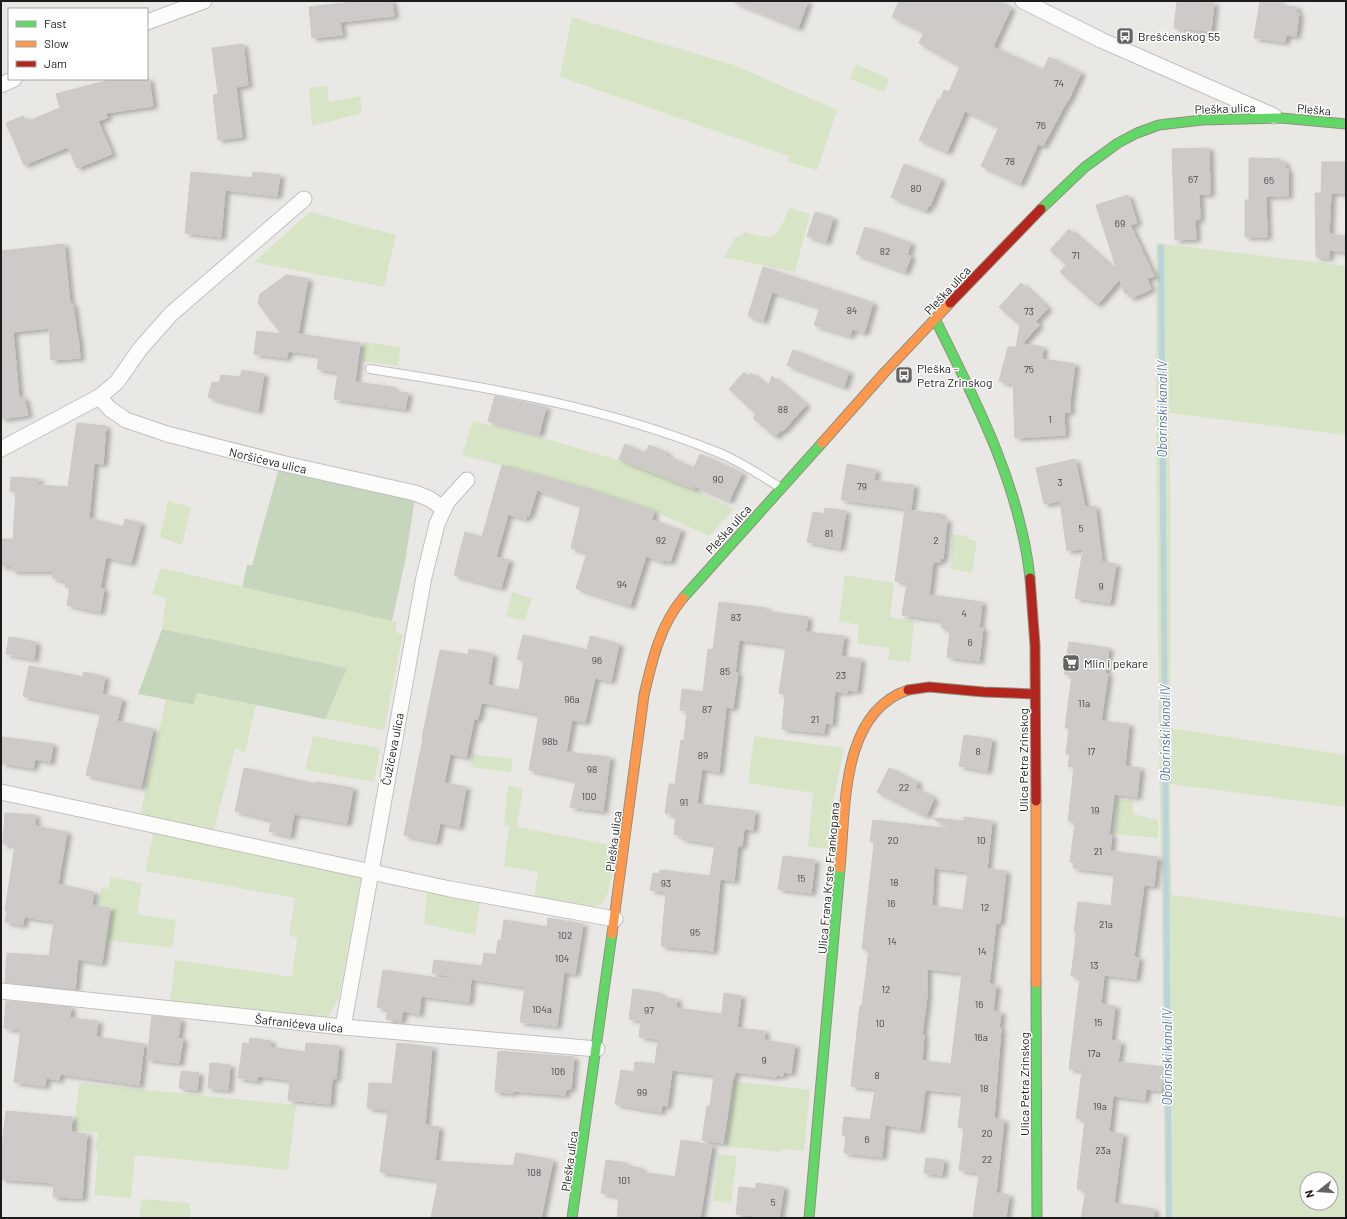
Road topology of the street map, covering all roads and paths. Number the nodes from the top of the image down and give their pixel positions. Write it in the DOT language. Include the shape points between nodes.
graph roads {
  1 [pos="204,1"];
  2 [pos="1023,1"];
  3 [pos="148,22"];
  4 [pos="12,80"];
  5 [pos="1,85"];
  6 [pos="1280,118"];
  7 [pos="1346,124"];
  8 [pos="304,199"];
  9 [pos="935,319"];
  10 [pos="370,369"];
  11 [pos="99,397"];
  12 [pos="1,449"];
  13 [pos="467,480"];
  14 [pos="781,488"];
  15 [pos="444,509"];
  16 [pos="1034,694"];
  17 [pos="1,792"];
  18 [pos="370,872"];
  19 [pos="615,919"];
  20 [pos="1,991"];
  21 [pos="343,1028"];
  22 [pos="597,1049"];
  23 [pos="572,1218"];
  24 [pos="809,1218"];
  25 [pos="1037,1218"];
  1 -- 3 [label="street"];
  2 -- 6 [label="street" via="1116,47"];
  4 -- 5 [label="street"];
  6 -- 7 [label="street, Pleška"];
  6 -- 9 [label="street, Pleška ulica" via="1202,120 1159,125 1118,143 1086,167 1050,200"];
  8 -- 11 [label="street" via="171,314 140,349 117,382"];
  9 -- 14 [label="street, Pleška ulica"];
  9 -- 16 [label="street, Ulica Petra Zrinskog" via="992,443 1020,524 1032,588"];
  10 -- 14 [label="lane" via="511,392 616,418 718,452"];
  11 -- 12 [label="street"];
  11 -- 15 [label="street, Noršićeva ulica" via="110,409 126,420 167,434 260,458 415,492"];
  13 -- 15 [label="street, Čužićeva ulica"];
  14 -- 19 [label="street, Pleška ulica" via="674,609 659,638 644,695"];
  15 -- 18 [label="street, Čužićeva ulica" via="437,524 424,577"];
  16 -- 24 [label="street, Ulica Frana Krste Frankopana" via="1002,694 927,687 907,690 896,694 881,705 863,727 858,738 847,795"];
  16 -- 25 [label="street, Ulica Petra Zrinskog"];
  17 -- 18 [label="street"];
  18 -- 19 [label="street"];
  18 -- 21 [label="street, Čužićeva ulica"];
  19 -- 22 [label="street, Pleška ulica"];
  20 -- 21 [label="street, Šafranićeva ulica"];
  21 -- 22 [label="street, Šafranićeva ulica"];
  22 -- 23 [label="street, Pleška ulica"];
}
